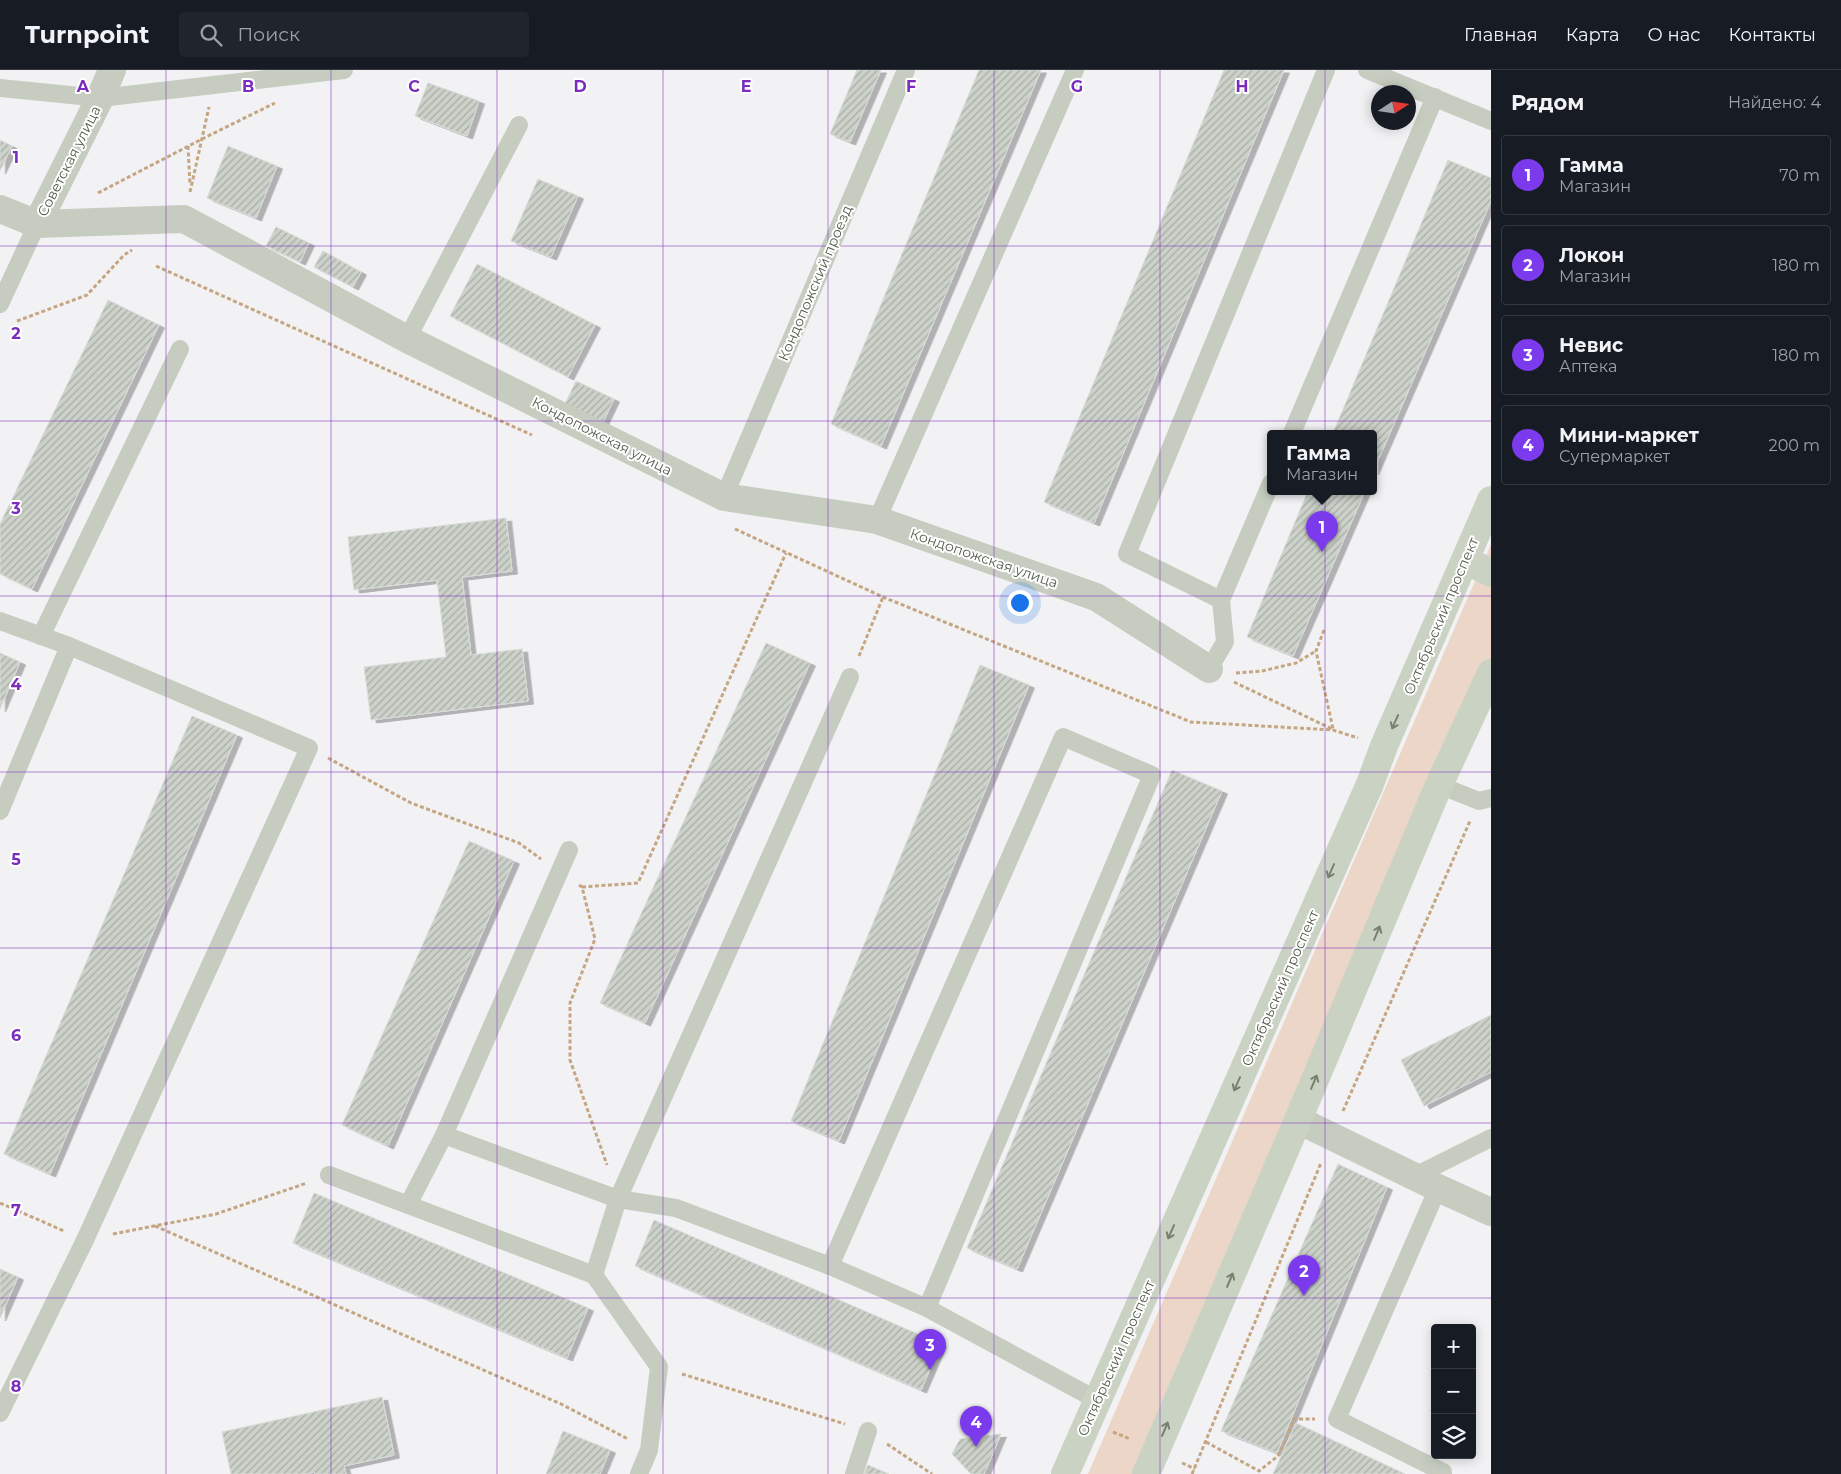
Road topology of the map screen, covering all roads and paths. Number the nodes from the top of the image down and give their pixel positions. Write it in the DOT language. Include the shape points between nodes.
graph roads {
  1 [pos="112,70"];
  2 [pos="344,70"];
  3 [pos="906,70"];
  4 [pos="1074,70"];
  5 [pos="1326,70"];
  6 [pos="1367,70"];
  7 [pos="1408,78"];
  8 [pos="214,84"];
  9 [pos="0,88"];
  10 [pos="1435,97"];
  11 [pos="100,98"];
  12 [pos="282,100"];
  13 [pos="1491,121"];
  14 [pos="519,125"];
  15 [pos="202,138"];
  16 [pos="188,146"];
  17 [pos="190,191"];
  18 [pos="90,197"];
  19 [pos="0,209"];
  20 [pos="184,219"];
  21 [pos="37,224"];
  22 [pos="139,246"];
  23 [pos="0,304"];
  24 [pos="9,325"];
  25 [pos="407,339"];
  26 [pos="180,349"];
  27 [pos="1293,430"];
  28 [pos="1267,492"];
  29 [pos="724,497"];
  30 [pos="1491,500"];
  31 [pos="877,520"];
  32 [pos="786,553"];
  33 [pos="1465,560"];
  34 [pos="1491,573"];
  35 [pos="883,597"];
  36 [pos="1221,600"];
  37 [pos="0,621"];
  38 [pos="1324,630"];
  39 [pos="41,636"];
  40 [pos="69,646"];
  41 [pos="1316,651"];
  42 [pos="1215,672"];
  43 [pos="1491,673"];
  44 [pos="850,677"];
  45 [pos="1439,785"];
  46 [pos="1491,798"];
  47 [pos="0,811"];
  48 [pos="569,850"];
  49 [pos="582,887"];
  50 [pos="1298,1120"];
  51 [pos="444,1136"];
  52 [pos="1491,1138"];
  53 [pos="329,1175"];
  54 [pos="1427,1182"];
  55 [pos="618,1199"];
  56 [pos="0,1203"];
  57 [pos="408,1205"];
  58 [pos="1491,1212"];
  59 [pos="155,1226"];
  60 [pos="85,1240"];
  61 [pos="830,1266"];
  62 [pos="594,1275"];
  63 [pos="928,1308"];
  64 [pos="660,1367"];
  65 [pos="1097,1400"];
  66 [pos="0,1413"];
  67 [pos="1337,1419"];
  68 [pos="868,1431"];
  69 [pos="1206,1442"];
  70 [pos="649,1450"];
  71 [pos="640,1474"];
  72 [pos="854,1474"];
  73 [pos="932,1474"];
  74 [pos="1064,1474"];
  75 [pos="1146,1474"];
  76 [pos="1443,1474"];
  1 -- 11 [label="street, Советская улица"];
  2 -- 8 [label="lane"];
  3 -- 29 [label="lane, Кондопожский проезд"];
  4 -- 31 [label="lane"];
  5 -- 36 [label="lane" via="1127,554"];
  6 -- 7 [label="lane"];
  7 -- 10 [label="lane"];
  8 -- 11 [label="lane"];
  8 -- 15 [label="path"];
  9 -- 11 [label="lane"];
  10 -- 13 [label="lane"];
  10 -- 27 [label="lane"];
  11 -- 21 [label="street, Советская улица"];
  12 -- 15 [label="path"];
  14 -- 25 [label="lane"];
  15 -- 16 [label="path"];
  15 -- 17 [label="path"];
  16 -- 17 [label="path"];
  16 -- 18 [label="path"];
  17 -- 20 [label="path"];
  19 -- 21 [label="street"];
  20 -- 21 [label="street"];
  20 -- 25 [label="street, Кондопожская улица"];
  21 -- 23 [label="lane"];
  22 -- 24 [label="path" via="124,255 87,295"];
  25 -- 29 [label="street, Кондопожская улица"];
  26 -- 39 [label="lane"];
  28 -- 36 [label="lane"];
  29 -- 31 [label="street, Кондопожская улица"];
  30 -- 33 [label="main road, Октябрьский проспект"];
  31 -- 42 [label="street, Кондопожская улица" via="1096,597"];
  32 -- 49 [label="path" via="638,883"];
  33 -- 34 [label="main road"];
  33 -- 65 [label="main road, Октябрьский проспект, one-way" via="1366,793"];
  35 -- 44 [label="path"];
  36 -- 42 [label="lane" via="1225,642"];
  37 -- 39 [label="lane"];
  38 -- 41 [label="path"];
  39 -- 40 [label="lane"];
  40 -- 47 [label="lane"];
  40 -- 60 [label="lane" via="309,748"];
  41 -- 42 [label="path" via="1296,663 1262,671"];
  41 -- 42 [label="path" via="1333,730"];
  43 -- 45 [label="main road"];
  44 -- 55 [label="lane"];
  45 -- 46 [label="lane" via="1479,801"];
  50 -- 45 [label="main road, one-way"];
  48 -- 51 [label="lane"];
  50 -- 54 [label="street"];
  75 -- 50 [label="main road, one-way"];
  51 -- 55 [label="lane"];
  51 -- 57 [label="lane"];
  52 -- 54 [label="lane"];
  53 -- 57 [label="lane"];
  53 -- 59 [label="path" via="216,1214"];
  54 -- 58 [label="street"];
  54 -- 67 [label="lane"];
  55 -- 61 [label="lane" via="676,1208"];
  55 -- 62 [label="lane"];
  56 -- 60 [label="path"];
  57 -- 62 [label="lane"];
  59 -- 60 [label="path"];
  59 -- 70 [label="path" via="561,1404"];
  60 -- 66 [label="lane"];
  61 -- 63 [label="lane"];
  61 -- 63 [label="lane" via="1063,737 1152,775"];
  62 -- 64 [label="lane"];
  63 -- 65 [label="lane"];
  64 -- 68 [label="path"];
  64 -- 70 [label="lane"];
  65 -- 74 [label="main road, Октябрьский проспект"];
  67 -- 69 [label="path" via="1294,1419 1278,1456 1259,1472"];
  67 -- 76 [label="lane"];
  68 -- 72 [label="lane"];
  68 -- 73 [label="path"];
  70 -- 71 [label="lane"];
}
